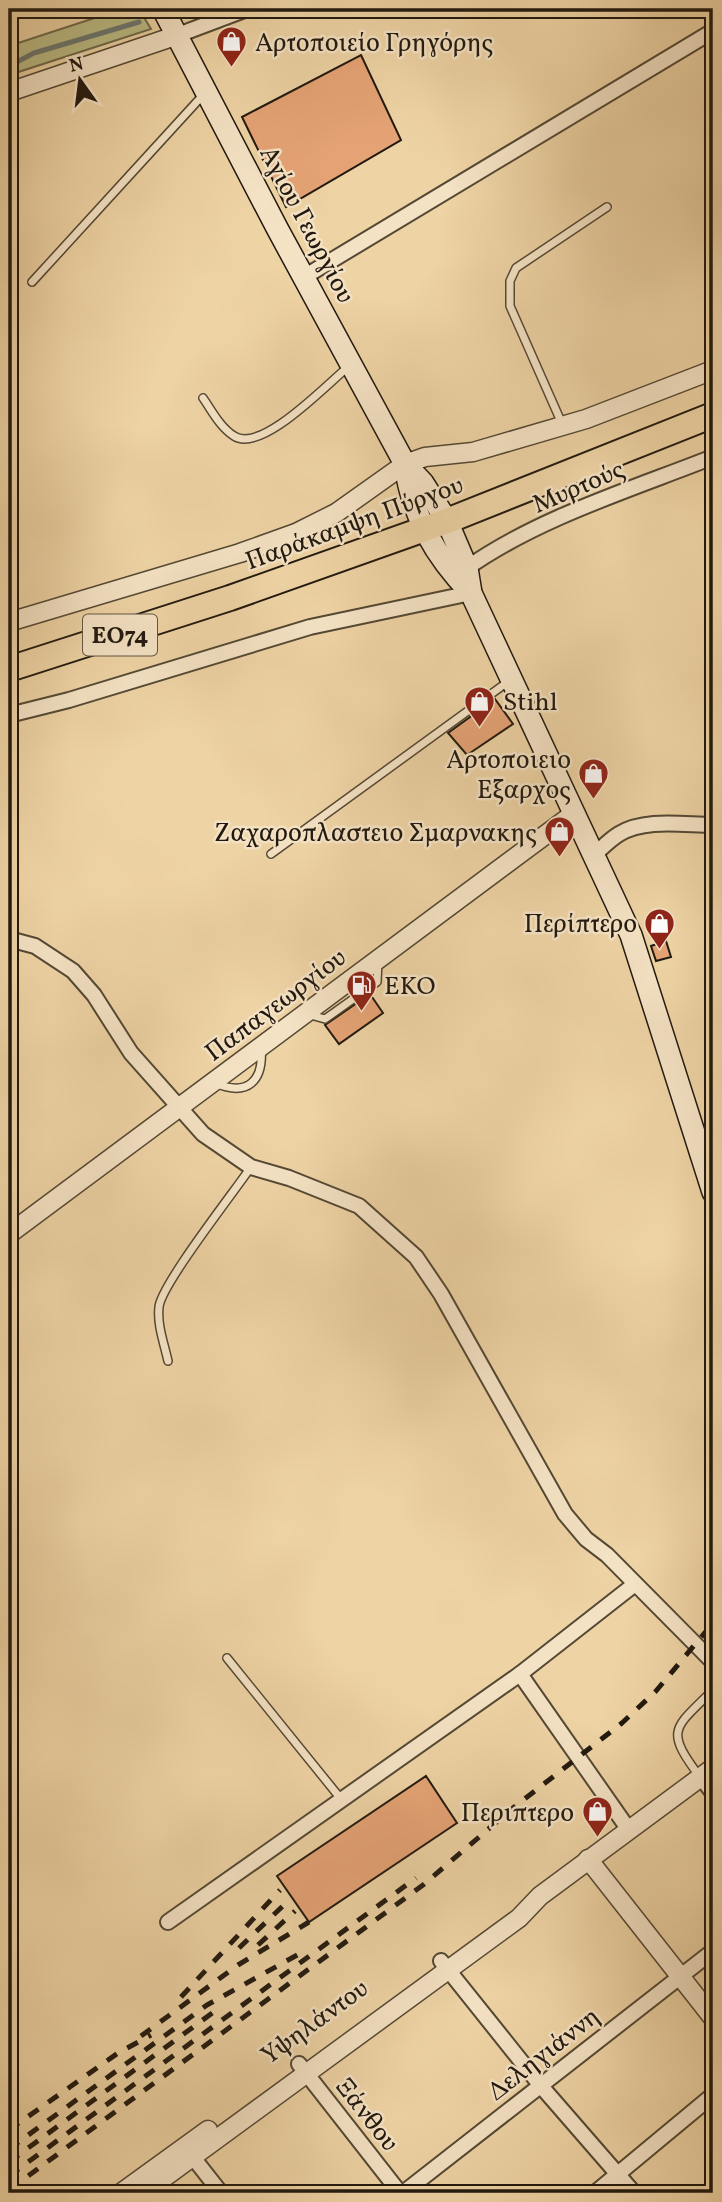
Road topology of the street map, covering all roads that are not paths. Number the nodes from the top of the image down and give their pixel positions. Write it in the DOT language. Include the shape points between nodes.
graph roads {
  1 [pos="163,9"];
  2 [pos="247,9"];
  3 [pos="713,32"];
  4 [pos="178,36"];
  5 [pos="206,90"];
  6 [pos="9,92"];
  7 [pos="607,207"];
  8 [pos="304,277"];
  9 [pos="32,282"];
  10 [pos="351,364"];
  11 [pos="713,370"];
  12 [pos="203,398"];
  13 [pos="713,415"];
  14 [pos="563,426"];
  15 [pos="713,457"];
  16 [pos="405,464"];
  17 [pos="435,525"];
  18 [pos="467,568"];
  19 [pos="471,593"];
  20 [pos="9,622"];
  21 [pos="9,669"];
  22 [pos="512,678"];
  23 [pos="9,715"];
  24 [pos="572,816"];
  25 [pos="713,825"];
  26 [pos="271,853"];
  27 [pos="593,856"];
  28 [pos="9,939"];
  29 [pos="180,1108"];
  30 [pos="708,1155"];
  31 [pos="251,1167"];
  32 [pos="713,1192"];
  33 [pos="9,1234"];
  34 [pos="168,1361"];
  35 [pos="635,1584"];
  36 [pos="227,1658"];
  37 [pos="713,1662"];
  38 [pos="520,1674"];
  39 [pos="713,1690"];
  40 [pos="707,1773"];
  41 [pos="713,1793"];
  42 [pos="342,1800"];
  43 [pos="629,1830"];
  44 [pos="588,1859"];
  45 [pos="168,1922"];
  46 [pos="713,1951"];
  47 [pos="444,1966"];
  48 [pos="682,1978"];
  49 [pos="713,2018"];
  50 [pos="302,2069"];
  51 [pos="541,2086"];
  52 [pos="713,2095"];
  53 [pos="188,2152"];
  54 [pos="619,2175"];
  55 [pos="121,2193"];
  56 [pos="143,2193"];
  57 [pos="221,2193"];
  58 [pos="401,2193"];
  59 [pos="595,2193"];
  60 [pos="634,2193"];
  1 -- 4 [label="main road, Αγίου Γεωργίου"];
  2 -- 4 [label="street"];
  3 -- 8 [label="street"];
  4 -- 5 [label="main road, Αγίου Γεωργίου"];
  4 -- 6 [label="street"];
  5 -- 8 [label="main road, Αγίου Γεωργίου"];
  5 -- 9 [label="lane"];
  7 -- 14 [label="lane" via="516,268 510,281 510,306"];
  8 -- 10 [label="main road, Αγίου Γεωργίου"];
  10 -- 12 [label="lane" via="266,435 249,440 235,437 221,425"];
  10 -- 16 [label="main road, Αγίου Γεωργίου"];
  11 -- 14 [label="street"];
  13 -- 17 [label="highway, Παράκαμψη Πύργου / ΕΟ74"];
  14 -- 16 [label="street" via="473,452"];
  15 -- 18 [label="street, Μυρτούς" via="587,506 491,551"];
  16 -- 17 [label="main road, Αγίου Γεωργίου" via="411,497"];
  16 -- 20 [label="street" via="336,513 296,533"];
  17 -- 18 [label="main road, Αγίου Γεωργίου"];
  17 -- 19 [label="main road, Αγίου Γεωργίου" via="443,563"];
  17 -- 21 [label="highway, Παράκαμψη Πύργου / ΕΟ74"];
  18 -- 19 [label="main road, Αγίου Γεωργίου"];
  19 -- 22 [label="main road, Αγίου Γεωργίου"];
  19 -- 23 [label="street" via="310,627"];
  22 -- 24 [label="main road, Αγίου Γεωργίου"];
  22 -- 26 [label="lane"];
  24 -- 27 [label="main road, Αγίου Γεωργίου"];
  24 -- 29 [label="street, Παπαγεωργίου"];
  25 -- 27 [label="street" via="631,829"];
  27 -- 30 [label="main road, Αγίου Γεωργίου" via="631,936"];
  28 -- 29 [label="street" via="35,946 73,971 131,1053"];
  29 -- 31 [label="street" via="203,1133"];
  29 -- 33 [label="street, Παπαγεωργίου"];
  30 -- 32 [label="main road, Αγίου Γεωργίου"];
  31 -- 34 [label="lane" via="159,1304"];
  31 -- 35 [label="street" via="359,1206 416,1257 565,1514"];
  35 -- 37 [label="street"];
  35 -- 38 [label="street"];
  36 -- 42 [label="lane"];
  38 -- 42 [label="street"];
  38 -- 43 [label="street"];
  39 -- 40 [label="lane" via="681,1721 676,1736 678,1748"];
  40 -- 41 [label="street"];
  40 -- 43 [label="street, Υψηλάντου"];
  42 -- 45 [label="street"];
  43 -- 44 [label="street, Υψηλάντου"];
  44 -- 47 [label="street, Υψηλάντου" via="540,1896 514,1908"];
  44 -- 48 [label="street"];
  46 -- 48 [label="street, Δεληγιάννη"];
  47 -- 50 [label="street, Υψηλάντου"];
  47 -- 51 [label="street"];
  48 -- 49 [label="street"];
  48 -- 51 [label="street, Δεληγιάννη"];
  50 -- 53 [label="street, Υψηλάντου"];
  50 -- 58 [label="street, Ξάνθου"];
  51 -- 54 [label="street"];
  51 -- 58 [label="street, Δεληγιάννη"];
  52 -- 54 [label="street"];
  53 -- 55 [label="street, Υψηλάντου"];
  53 -- 56 [label="street, Υψηλάντου"];
  53 -- 57 [label="street"];
  54 -- 59 [label="street"];
  54 -- 60 [label="street"];
}
